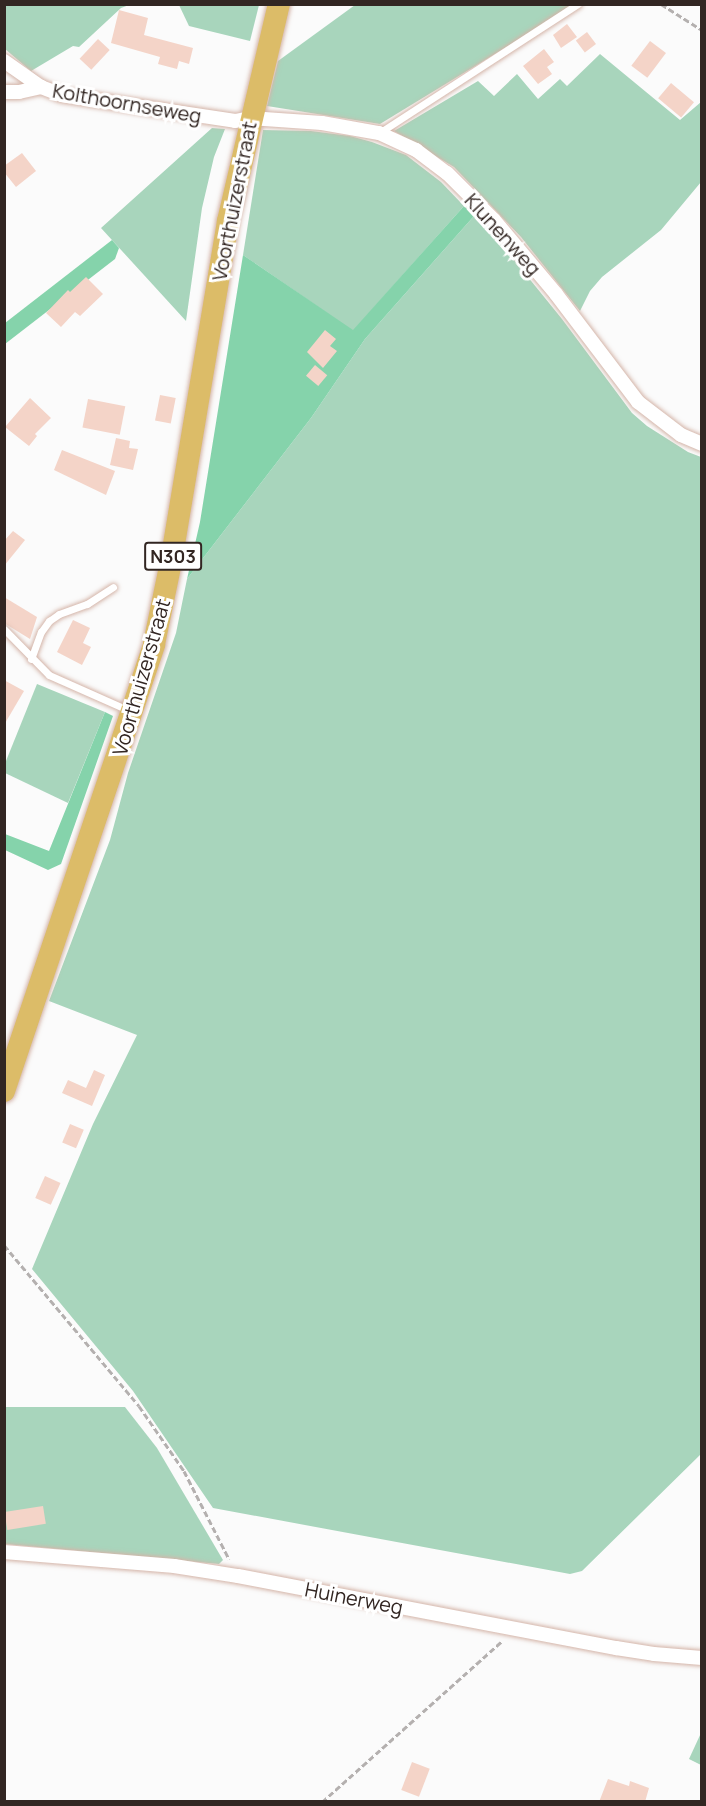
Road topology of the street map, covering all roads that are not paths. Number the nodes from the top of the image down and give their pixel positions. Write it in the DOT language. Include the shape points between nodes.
graph roads {
  1 [pos="279,4"];
  2 [pos="578,4"];
  3 [pos="4,61"];
  4 [pos="40,87"];
  5 [pos="4,92"];
  6 [pos="250,118"];
  7 [pos="379,133"];
  8 [pos="702,444"];
  9 [pos="113,587"];
  10 [pos="4,629"];
  11 [pos="31,658"];
  12 [pos="134,711"];
  13 [pos="4,1091"];
  14 [pos="4,1552"];
  15 [pos="702,1658"];
  1 -- 6 [label="main road, Voorthuizerstraat / N303"];
  2 -- 7 [label="lane"];
  3 -- 4 [label="street"];
  4 -- 5 [label="street, Kolthoornseweg"];
  4 -- 6 [label="street, Kolthoornseweg" via="62,95 131,106 235,121"];
  6 -- 7 [label="street, Klunenweg" via="322,123"];
  6 -- 12 [label="main road, Voorthuizerstraat / N303" via="228,221 171,562 154,644"];
  7 -- 8 [label="street, Klunenweg" via="416,150 447,173 494,220 556,294 638,402 681,435"];
  9 -- 11 [label="lane" via="49,621"];
  10 -- 11 [label="lane"];
  11 -- 12 [label="lane" via="49,675"];
  12 -- 13 [label="main road, Voorthuizerstraat / N303"];
  14 -- 15 [label="street, Huinerweg" via="174,1566 654,1654"];
}
